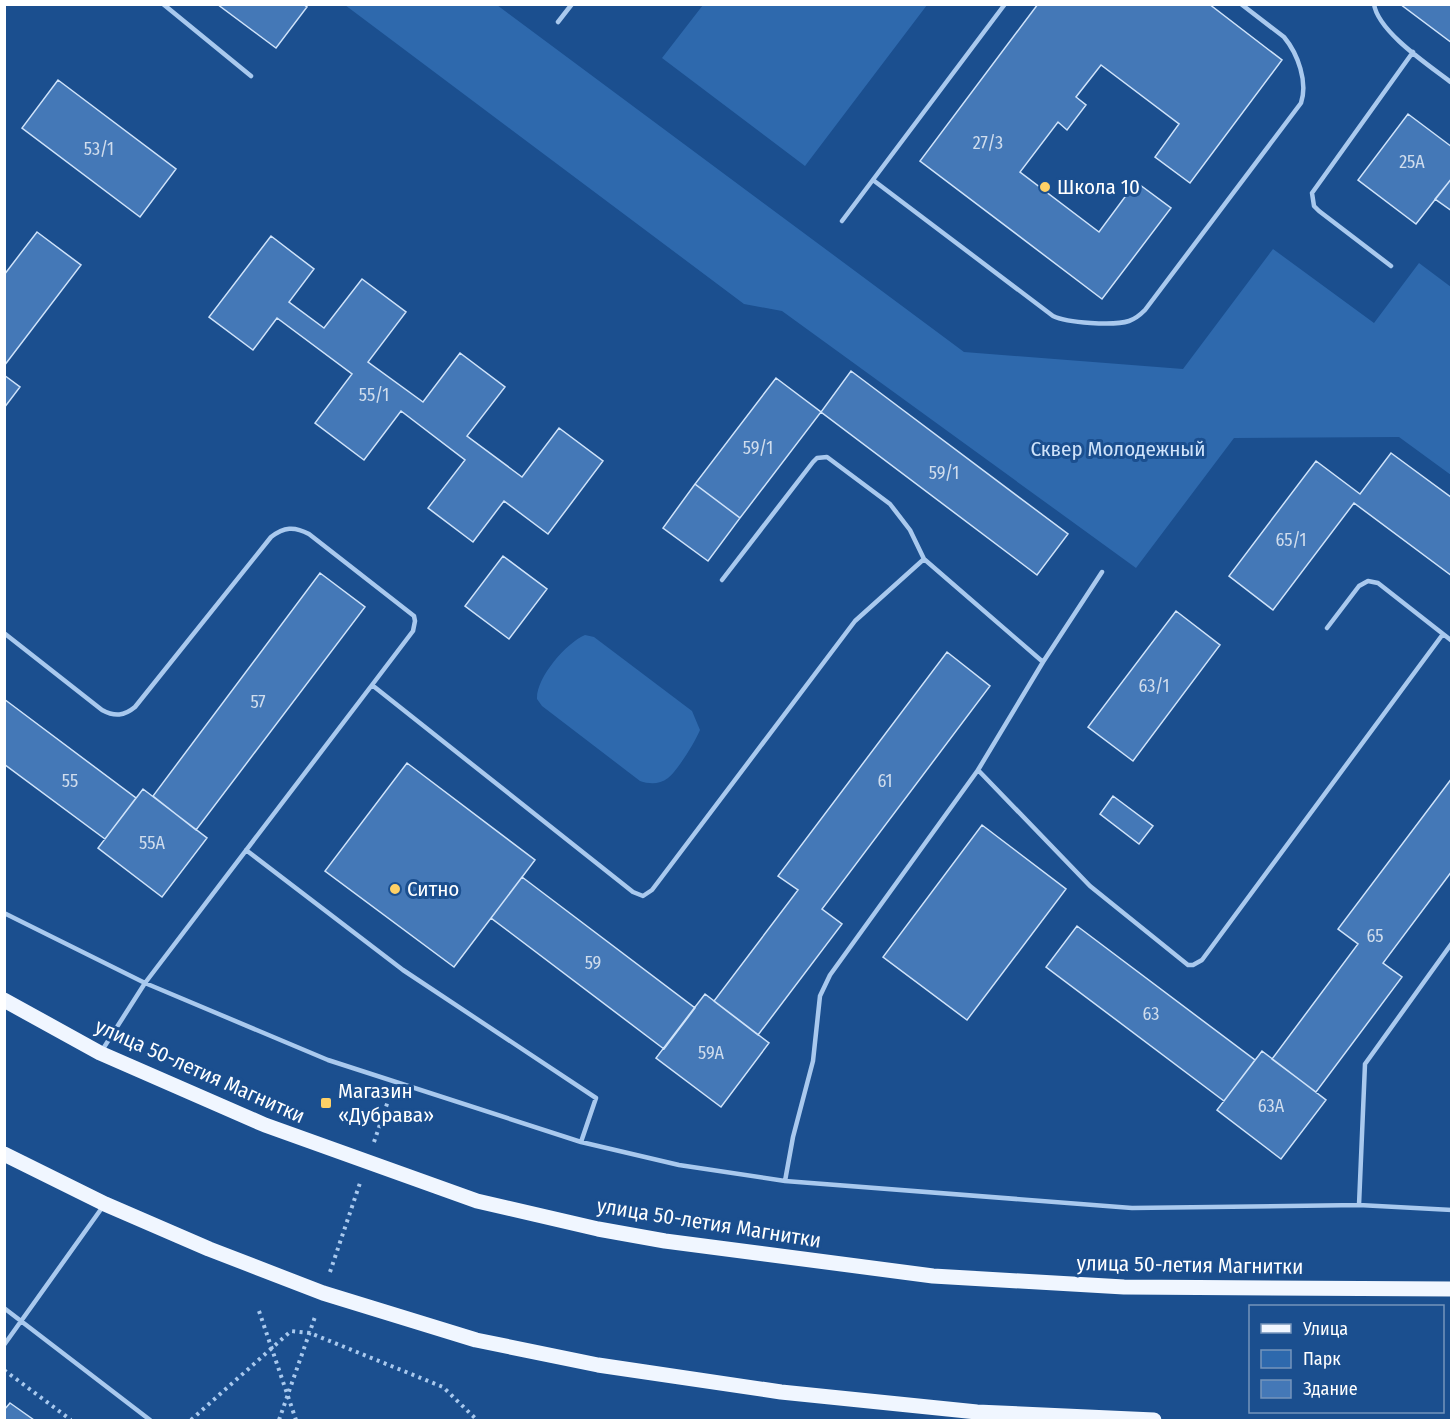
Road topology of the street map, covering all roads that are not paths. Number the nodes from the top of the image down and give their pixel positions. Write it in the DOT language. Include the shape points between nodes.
graph roads {
  1 [pos="163,4"];
  2 [pos="572,4"];
  3 [pos="1005,4"];
  4 [pos="1241,4"];
  5 [pos="1374,4"];
  6 [pos="558,22"];
  7 [pos="1413,52"];
  8 [pos="251,76"];
  9 [pos="1452,83"];
  10 [pos="873,180"];
  11 [pos="842,221"];
  12 [pos="1391,266"];
  13 [pos="924,559"];
  14 [pos="1102,572"];
  15 [pos="722,580"];
  16 [pos="1327,628"];
  17 [pos="4,633"];
  18 [pos="1443,634"];
  19 [pos="1452,641"];
  20 [pos="1042,662"];
  21 [pos="372,685"];
  22 [pos="978,770"];
  23 [pos="246,850"];
  24 [pos="4,913"];
  25 [pos="1452,944"];
  26 [pos="145,982"];
  27 [pos="4,1000"];
  28 [pos="100,1053"];
  29 [pos="581,1142"];
  30 [pos="4,1154"];
  31 [pos="784,1181"];
  32 [pos="105,1204"];
  33 [pos="1359,1204"];
  34 [pos="1452,1210"];
  35 [pos="1452,1289"];
  36 [pos="4,1308"];
  37 [pos="22,1321"];
  38 [pos="4,1345"];
  39 [pos="150,1420"];
  40 [pos="1154,1420"];
  1 -- 8 [label="lane"];
  2 -- 6 [label="lane"];
  3 -- 10 [label="lane"];
  4 -- 10 [label="lane" via="1289,44 1303,81 1301,102 1145,310 1132,321 1069,321 1053,316"];
  5 -- 7 [label="lane" via="1381,22"];
  7 -- 9 [label="lane"];
  7 -- 12 [label="lane" via="1312,193 1319,211"];
  10 -- 11 [label="lane"];
  13 -- 15 [label="lane" via="910,530 890,504 832,459 822,457 813,462"];
  13 -- 20 [label="lane"];
  13 -- 21 [label="lane" via="855,621 652,890 643,896"];
  14 -- 20 [label="lane"];
  16 -- 18 [label="lane" via="1368,580 1378,583"];
  17 -- 21 [label="lane" via="102,710 119,716 135,707 271,537 279,531 300,529 414,616 413,631"];
  18 -- 19 [label="lane"];
  18 -- 22 [label="lane" via="1202,960 1193,965 1184,962 1090,886"];
  20 -- 22 [label="lane"];
  21 -- 23 [label="lane"];
  22 -- 31 [label="lane" via="830,975 820,996 813,1061"];
  23 -- 26 [label="lane"];
  23 -- 29 [label="lane" via="403,970 596,1098"];
  24 -- 26 [label="lane"];
  25 -- 33 [label="lane" via="1365,1064"];
  26 -- 28 [label="lane"];
  26 -- 29 [label="lane" via="328,1060"];
  27 -- 28 [label="main road, улица 50-летия Магнитки"];
  28 -- 35 [label="main road, улица 50-летия Магнитки" via="265,1125 477,1201 665,1241 933,1276 1124,1287"];
  29 -- 31 [label="lane" via="679,1165"];
  30 -- 32 [label="main road"];
  31 -- 33 [label="lane" via="1132,1208"];
  32 -- 37 [label="lane"];
  32 -- 40 [label="main road" via="323,1293 476,1340 598,1365 781,1392 977,1412"];
  33 -- 34 [label="lane"];
  36 -- 37 [label="lane"];
  37 -- 38 [label="lane"];
  37 -- 39 [label="lane"];
}
